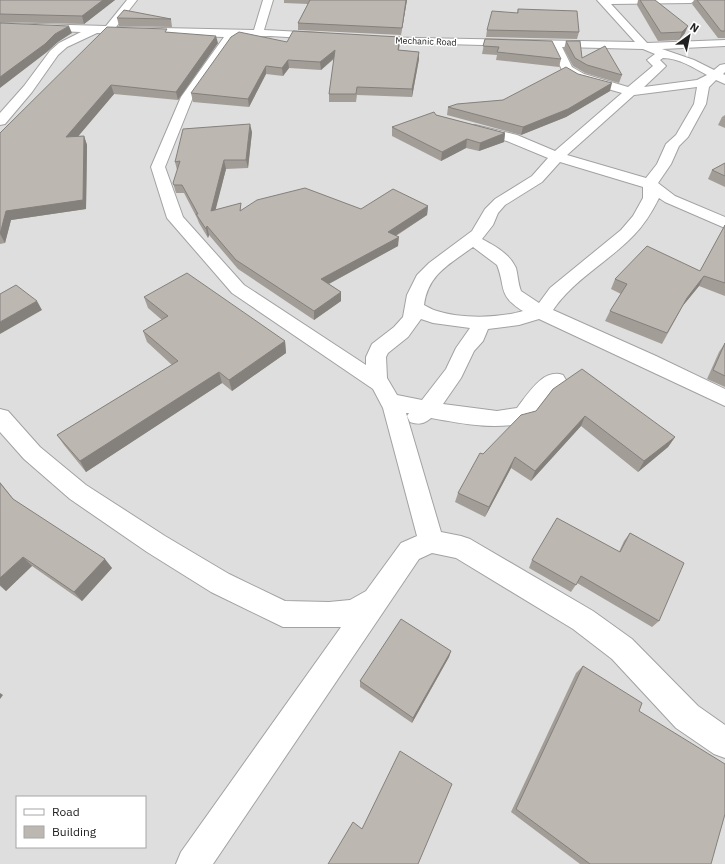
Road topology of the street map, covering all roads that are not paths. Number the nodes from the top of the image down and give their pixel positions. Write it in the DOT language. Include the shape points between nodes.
graph roads {
  1 [pos="132,0"];
  2 [pos="268,0"];
  3 [pos="691,0"];
  4 [pos="602,1"];
  5 [pos="0,26"];
  6 [pos="107,28"];
  7 [pos="258,33"];
  8 [pos="232,34"];
  9 [pos="332,36"];
  10 [pos="363,38"];
  11 [pos="555,44"];
  12 [pos="725,44"];
  13 [pos="644,46"];
  14 [pos="672,55"];
  15 [pos="722,74"];
  16 [pos="631,92"];
  17 [pos="0,121"];
  18 [pos="458,124"];
  19 [pos="557,157"];
  20 [pos="650,184"];
  21 [pos="725,223"];
  22 [pos="472,240"];
  23 [pos="413,307"];
  24 [pos="540,312"];
  25 [pos="482,322"];
  26 [pos="556,380"];
  27 [pos="377,382"];
  28 [pos="725,398"];
  29 [pos="390,402"];
  30 [pos="428,408"];
  31 [pos="0,417"];
  32 [pos="400,431"];
  33 [pos="431,542"];
  34 [pos="376,600"];
  35 [pos="725,743"];
  36 [pos="199,862"];
  1 -- 6 [label="street"];
  2 -- 7 [label="street"];
  3 -- 4 [label="street"];
  4 -- 13 [label="street"];
  5 -- 6 [label="street"];
  6 -- 8 [label="street"];
  6 -- 17 [label="street" via="85,34 63,45"];
  7 -- 8 [label="street"];
  7 -- 9 [label="street"];
  8 -- 27 [label="street" via="187,97 158,168 175,218 238,289"];
  10 -- 11 [label="street, Mechanic Road"];
  11 -- 13 [label="street, Mechanic Road"];
  11 -- 16 [label="street" via="567,69 580,77"];
  12 -- 13 [label="street"];
  13 -- 14 [label="street, Mechanic Road"];
  14 -- 15 [label="street, Mechanic Road"];
  14 -- 16 [label="street" via="653,60 660,66"];
  15 -- 16 [label="street" via="700,83"];
  15 -- 20 [label="street" via="703,86 700,104"];
  16 -- 19 [label="street"];
  18 -- 19 [label="street" via="512,138"];
  19 -- 20 [label="street"];
  19 -- 22 [label="street" via="537,179 500,202"];
  20 -- 21 [label="street" via="670,199"];
  20 -- 24 [label="street" via="651,198 640,218 627,233 556,292"];
  22 -- 23 [label="street" via="423,279"];
  22 -- 24 [label="street" via="504,262 512,292"];
  23 -- 25 [label="street" via="434,317"];
  23 -- 27 [label="street" via="412,318 401,332 379,349 376,357"];
  24 -- 25 [label="street" via="519,319"];
  24 -- 28 [label="street"];
  25 -- 30 [label="street" via="454,373"];
  26 -- 30 [label="street" via="546,387 523,415 497,419"];
  27 -- 29 [label="street"];
  29 -- 30 [label="street"];
  29 -- 32 [label="street"];
  30 -- 32 [label="street"];
  31 -- 34 [label="street" via="32,453 78,492 156,544 242,594 284,614 354,613"];
  32 -- 33 [label="street"];
  33 -- 34 [label="street" via="410,551"];
  33 -- 35 [label="street" via="461,547 583,620 622,649 687,716"];
  34 -- 36 [label="street"];
}
